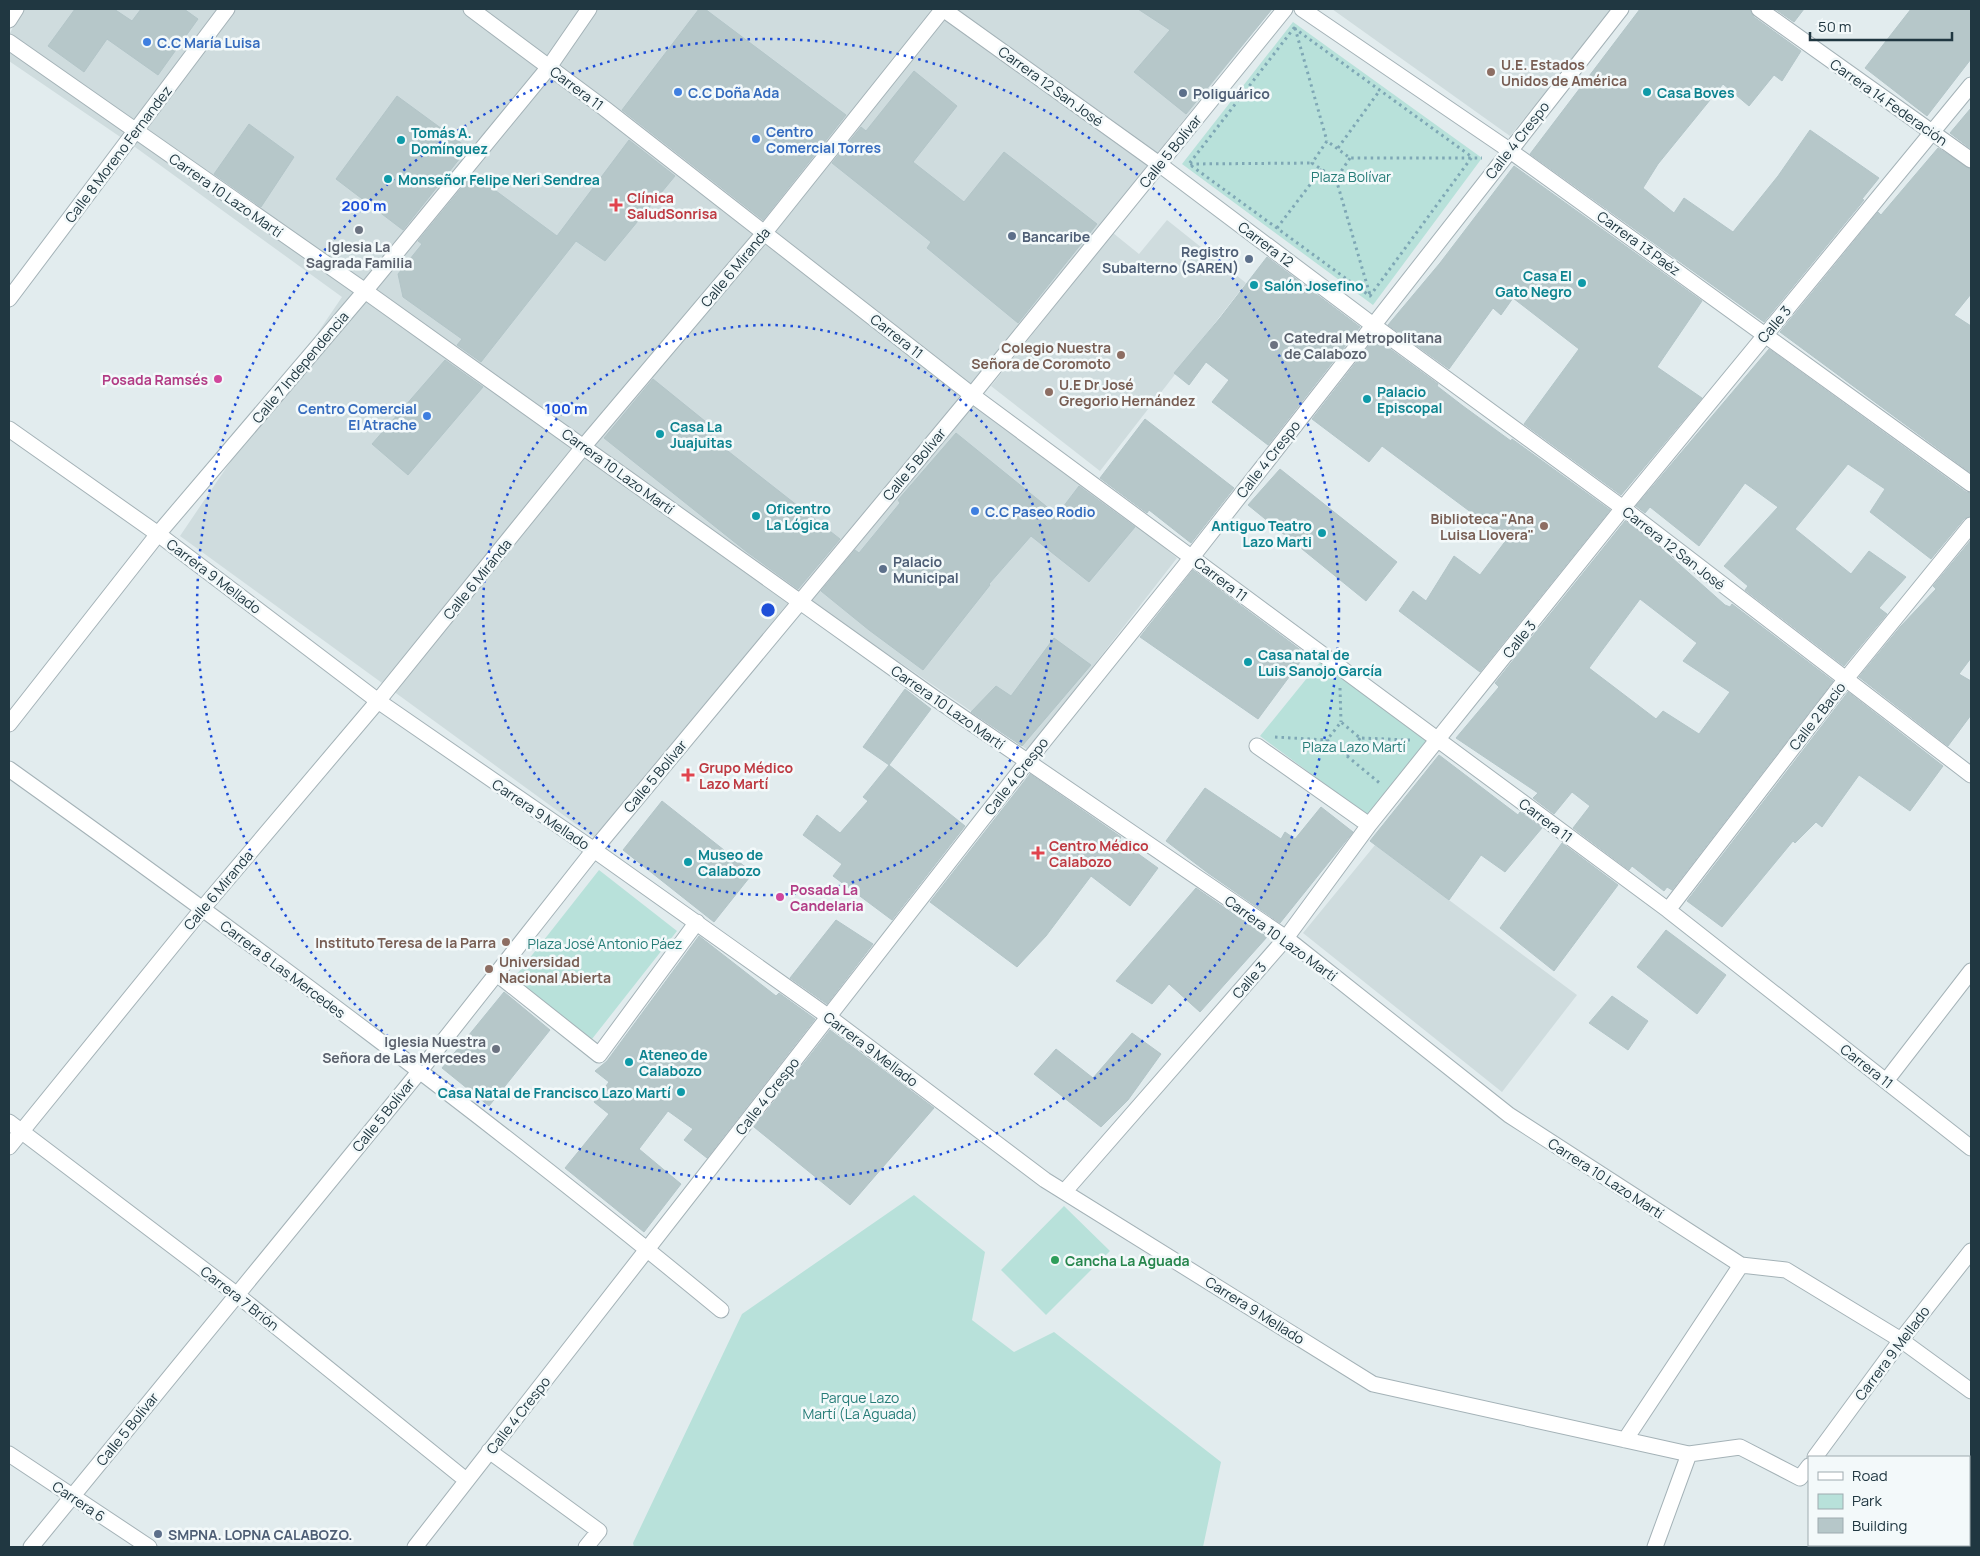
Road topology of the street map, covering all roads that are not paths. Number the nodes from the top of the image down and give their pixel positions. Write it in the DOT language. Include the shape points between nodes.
graph roads {
  1 [pos="16,9"];
  2 [pos="227,9"];
  3 [pos="471,9"];
  4 [pos="589,9"];
  5 [pos="943,9"];
  6 [pos="1302,9"];
  7 [pos="1621,9"];
  8 [pos="1759,9"];
  9 [pos="1289,15"];
  10 [pos="9,20"];
  11 [pos="9,42"];
  12 [pos="549,67"];
  13 [pos="1971,84"];
  14 [pos="135,131"];
  15 [pos="1932,132"];
  16 [pos="1509,150"];
  17 [pos="1971,160"];
  18 [pos="1159,164"];
  19 [pos="765,232"];
  20 [pos="365,291"];
  21 [pos="9,298"];
  22 [pos="1373,325"];
  23 [pos="1765,334"];
  24 [pos="972,395"];
  25 [pos="9,429"];
  26 [pos="584,446"];
  27 [pos="1971,484"];
  28 [pos="1623,508"];
  29 [pos="1971,525"];
  30 [pos="158,534"];
  31 [pos="1192,557"];
  32 [pos="799,601"];
  33 [pos="1845,680"];
  34 [pos="378,701"];
  35 [pos="9,724"];
  36 [pos="1438,740"];
  37 [pos="1257,746"];
  38 [pos="1027,762"];
  39 [pos="9,769"];
  40 [pos="1971,775"];
  41 [pos="1369,825"];
  42 [pos="594,850"];
  43 [pos="203,908"];
  44 [pos="1668,910"];
  45 [pos="697,922"];
  46 [pos="1286,938"];
  47 [pos="1971,970"];
  48 [pos="497,974"];
  49 [pos="829,1017"];
  50 [pos="419,1072"];
  51 [pos="1886,1081"];
  52 [pos="9,1122"];
  53 [pos="21,1131"];
  54 [pos="9,1147"];
  55 [pos="1971,1148"];
  56 [pos="1066,1191"];
  57 [pos="648,1249"];
  58 [pos="1971,1251"];
  59 [pos="1741,1265"];
  60 [pos="236,1294"];
  61 [pos="721,1310"];
  62 [pos="1901,1340"];
  63 [pos="1971,1391"];
  64 [pos="1625,1440"];
  65 [pos="489,1451"];
  66 [pos="9,1454"];
  67 [pos="1689,1454"];
  68 [pos="1816,1456"];
  69 [pos="1808,1467"];
  70 [pos="466,1480"];
  71 [pos="72,1498"];
  72 [pos="31,1547"];
  73 [pos="149,1547"];
  74 [pos="415,1547"];
  75 [pos="586,1547"];
  76 [pos="1655,1547"];
  1 -- 10 [label="street"];
  2 -- 14 [label="street, Calle 8 Moreno Fernandez"];
  3 -- 12 [label="street, Carrera 11"];
  4 -- 12 [label="street, Calle 7 Independencia"];
  5 -- 18 [label="street, Carrera 12 San José"];
  5 -- 19 [label="street, Calle 6 Miranda"];
  6 -- 16 [label="street, Carrera 13 Paéz"];
  7 -- 16 [label="street, Calle 4 Crespo"];
  8 -- 15 [label="street, Carrera 14 Federación"];
  9 -- 18 [label="street, Calle 5 Bolívar"];
  11 -- 14 [label="street, Carrera 10 Lazo Martí"];
  12 -- 19 [label="street, Carrera 11"];
  12 -- 20 [label="street, Calle 7 Independencia"];
  13 -- 15 [label="street, Calle 3"];
  14 -- 20 [label="street, Carrera 10 Lazo Martí"];
  14 -- 21 [label="street, Calle 8 Moreno Fernandez"];
  15 -- 17 [label="street, Carrera 14 Federación"];
  15 -- 23 [label="street, Calle 3"];
  16 -- 22 [label="street, Calle 4 Crespo"];
  16 -- 23 [label="street, Carrera 13 Paéz"];
  18 -- 22 [label="street, Carrera 12"];
  18 -- 24 [label="street, Calle 5 Bolívar"];
  19 -- 24 [label="street, Carrera 11"];
  19 -- 26 [label="street, Calle 6 Miranda"];
  20 -- 26 [label="street, Carrera 10 Lazo Martí"];
  20 -- 30 [label="street, Calle 7 Independencia"];
  22 -- 28 [label="street, Carrera 12 San José"];
  22 -- 31 [label="street, Calle 4 Crespo"];
  23 -- 27 [label="street, Carrera 13 Paéz"];
  23 -- 28 [label="street, Calle 3"];
  24 -- 31 [label="street, Carrera 11"];
  24 -- 32 [label="street, Calle 5 Bolívar"];
  25 -- 30 [label="street, Carrera 9 Mellado"];
  26 -- 32 [label="street, Carrera 10 Lazo Martí"];
  26 -- 34 [label="street, Calle 6 Miranda"];
  28 -- 33 [label="street, Carrera 12 San José"];
  28 -- 36 [label="street, Calle 3"];
  29 -- 33 [label="street, Calle 2 Bacio"];
  30 -- 34 [label="street, Carrera 9 Mellado"];
  30 -- 35 [label="street, Calle 7 Independencia"];
  31 -- 36 [label="street, Carrera 11"];
  31 -- 38 [label="street, Calle 4 Crespo"];
  32 -- 38 [label="street, Carrera 10 Lazo Martí"];
  32 -- 42 [label="street, Calle 5 Bolívar"];
  33 -- 40 [label="street, Carrera 12 San José"];
  33 -- 44 [label="street, Calle 2 Bacio"];
  34 -- 42 [label="street, Carrera 9 Mellado"];
  34 -- 43 [label="street, Calle 6 Miranda"];
  36 -- 41 [label="street, Calle 3"];
  36 -- 44 [label="street, Carrera 11"];
  37 -- 41 [label="street"];
  38 -- 46 [label="street, Carrera 10 Lazo Martí"];
  38 -- 49 [label="street, Calle 4 Crespo"];
  39 -- 43 [label="street, Carrera 8 Las Mercedes"];
  41 -- 46 [label="street, Calle 3"];
  42 -- 45 [label="street, Carrera 9 Mellado"];
  42 -- 48 [label="street, Calle 5 Bolívar"];
  43 -- 50 [label="street, Carrera 8 Las Mercedes"];
  43 -- 53 [label="street, Calle 6 Miranda"];
  44 -- 51 [label="street, Carrera 11"];
  45 -- 48 [label="street" via="599,1055"];
  45 -- 49 [label="street, Carrera 9 Mellado"];
  46 -- 56 [label="street, Calle 3"];
  46 -- 59 [label="street, Carrera 10 Lazo Martí" via="1509,1115"];
  47 -- 51 [label="street"];
  48 -- 50 [label="street, Calle 5 Bolívar"];
  49 -- 56 [label="street, Carrera 9 Mellado" via="1045,1180"];
  49 -- 57 [label="street, Calle 4 Crespo"];
  50 -- 57 [label="street, Carrera 8 Las Mercedes"];
  50 -- 60 [label="street, Calle 5 Bolívar"];
  51 -- 55 [label="street, Carrera 11"];
  52 -- 53 [label="street, Carrera 7 Brión"];
  53 -- 54 [label="street, Calle 6 Miranda"];
  53 -- 60 [label="street, Carrera 7 Brión"];
  56 -- 64 [label="street, Carrera 9 Mellado" via="1373,1384"];
  57 -- 61 [label="street, Carrera 8 Las Mercedes"];
  57 -- 65 [label="street, Calle 4 Crespo"];
  58 -- 62 [label="street, Carrera 9 Mellado"];
  59 -- 62 [label="street, Carrera 10 Lazo Martí" via="1786,1270"];
  59 -- 64 [label="street"];
  60 -- 70 [label="street, Carrera 7 Brión"];
  60 -- 71 [label="street, Calle 5 Bolívar"];
  62 -- 63 [label="street, Carrera 10 Lazo Martí"];
  62 -- 68 [label="street, Carrera 9 Mellado"];
  64 -- 67 [label="street, Carrera 9 Mellado"];
  65 -- 70 [label="street, Calle 4 Crespo"];
  65 -- 75 [label="street" via="599,1531"];
  66 -- 71 [label="street, Carrera 6"];
  67 -- 69 [label="street, Carrera 9 Mellado" via="1740,1447 1800,1478"];
  67 -- 76 [label="street"];
  70 -- 74 [label="street, Calle 4 Crespo"];
  71 -- 72 [label="street, Calle 5 Bolívar"];
  71 -- 73 [label="street, Carrera 6"];
}
